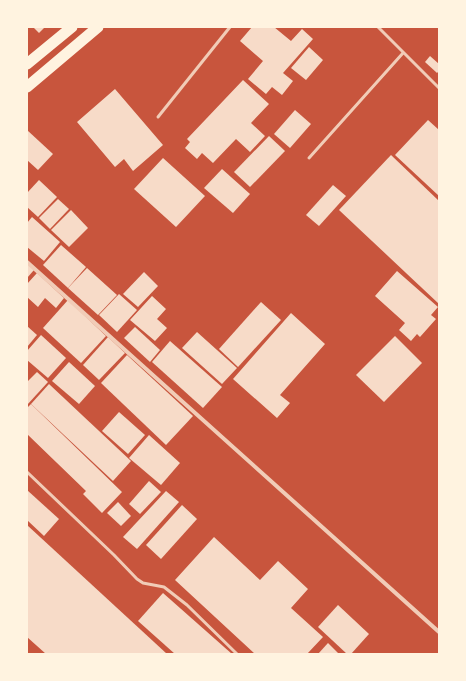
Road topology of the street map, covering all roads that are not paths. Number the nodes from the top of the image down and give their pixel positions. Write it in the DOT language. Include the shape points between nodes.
graph roads {
  1 [pos="72,27"];
  2 [pos="98,27"];
  3 [pos="230,27"];
  4 [pos="378,27"];
  5 [pos="403,53"];
  6 [pos="27,64"];
  7 [pos="27,86"];
  8 [pos="439,88"];
  9 [pos="158,117"];
  10 [pos="308,158"];
  11 [pos="27,262"];
  12 [pos="27,472"];
  13 [pos="439,632"];
  14 [pos="237,654"];
  1 -- 6 [label="highway"];
  2 -- 7 [label="highway"];
  3 -- 9 [label="lane"];
  4 -- 5 [label="lane"];
  5 -- 8 [label="lane"];
  5 -- 10 [label="lane"];
  11 -- 13 [label="street"];
  12 -- 14 [label="lane" via="137,579 143,583 164,587 187,605"];
}
